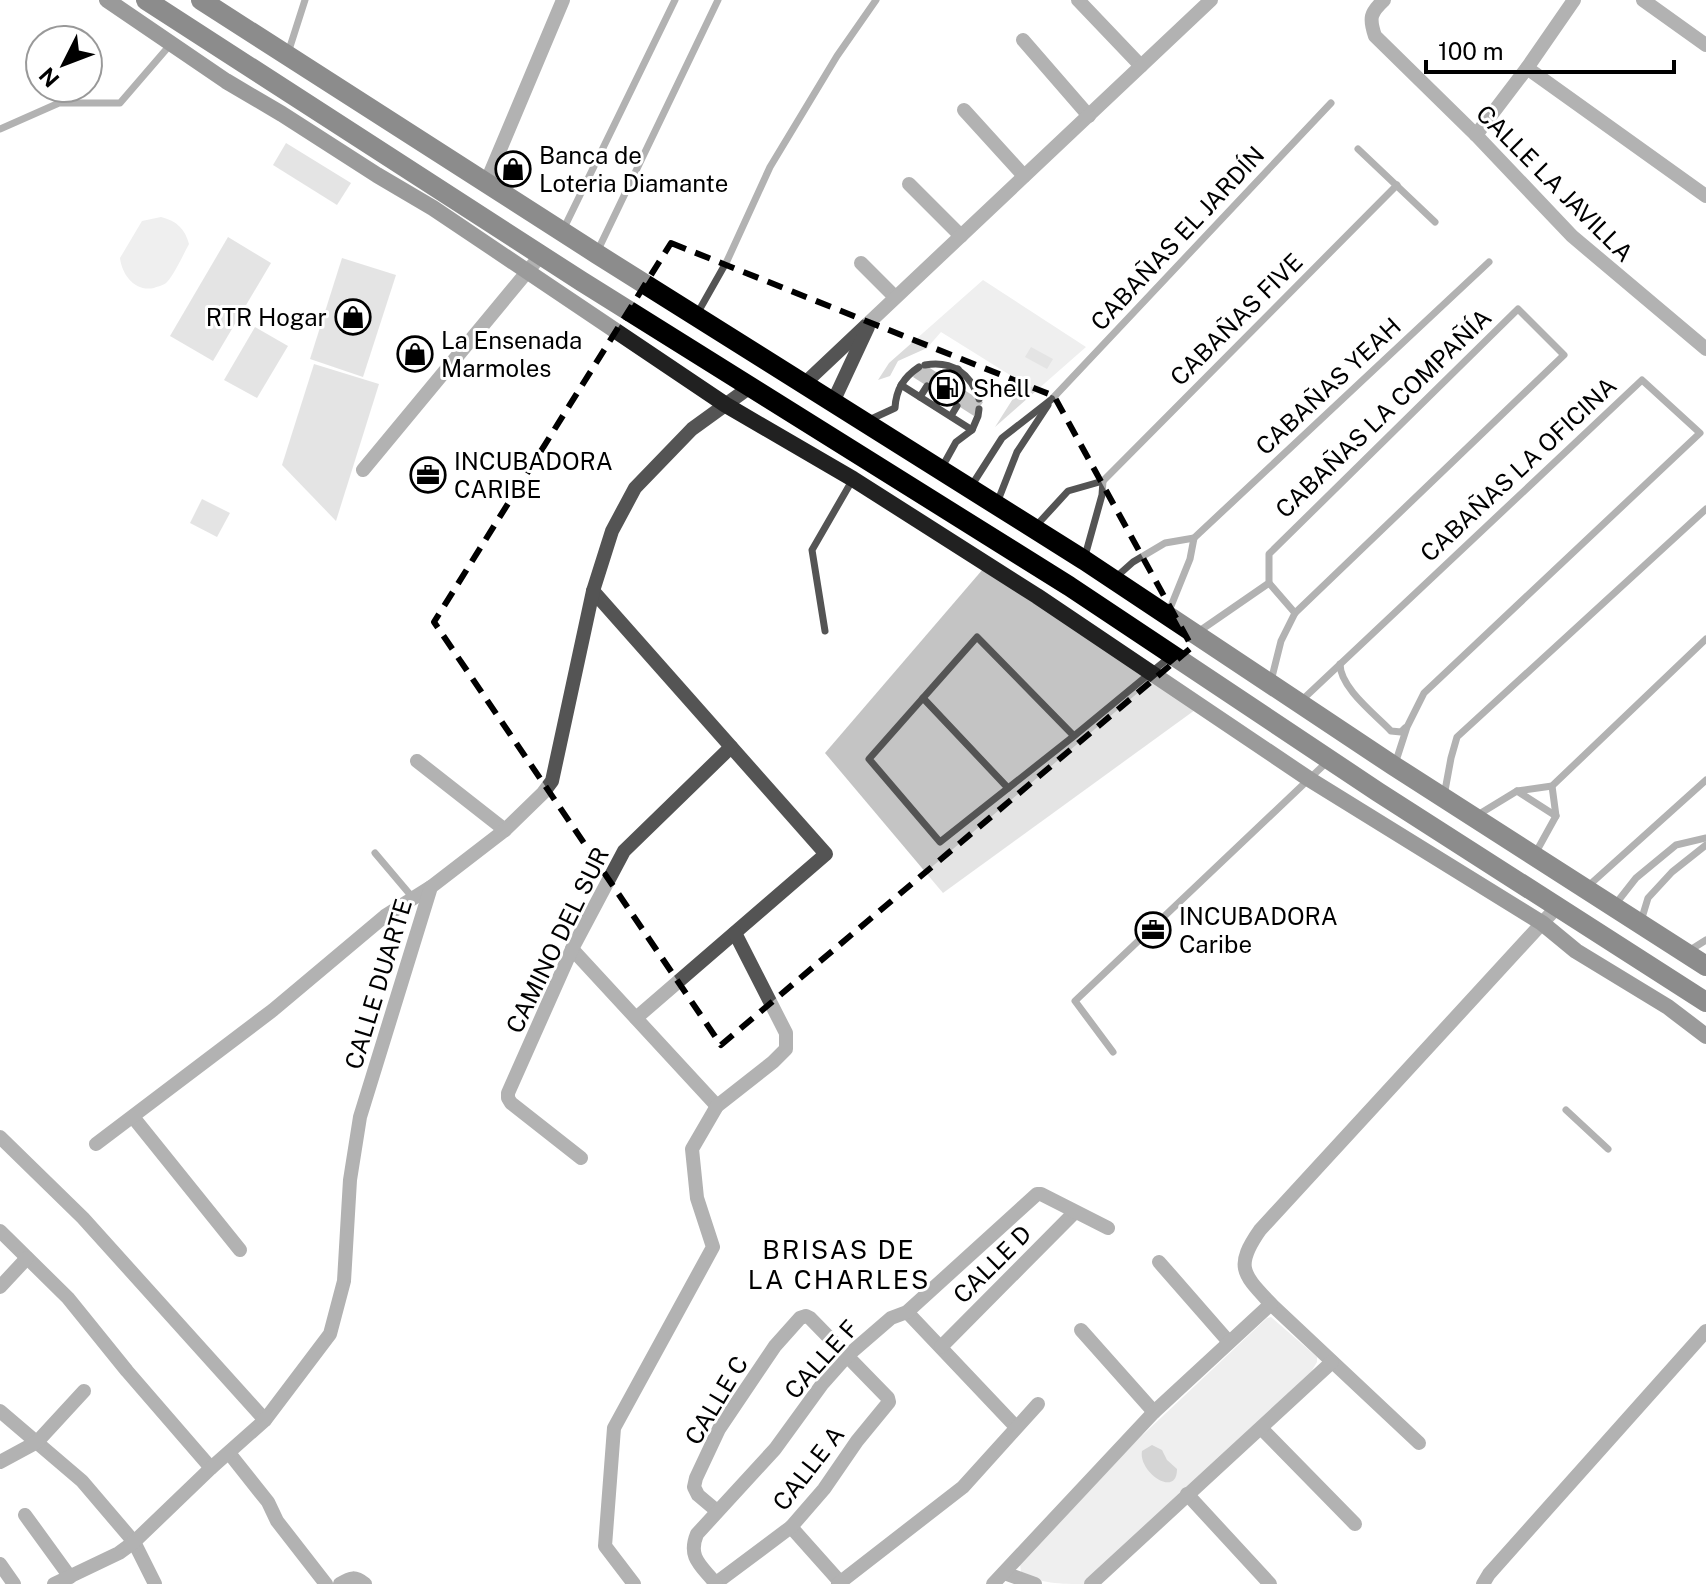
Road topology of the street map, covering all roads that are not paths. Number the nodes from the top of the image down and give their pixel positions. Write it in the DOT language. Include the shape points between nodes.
graph roads {
  1 [pos="107,0"];
  2 [pos="146,0"];
  3 [pos="201,0"];
  4 [pos="305,0"];
  5 [pos="563,0"];
  6 [pos="675,0"];
  7 [pos="718,0"];
  8 [pos="876,0"];
  9 [pos="1078,0"];
  10 [pos="1211,0"];
  11 [pos="1384,0"];
  12 [pos="1574,0"];
  13 [pos="1643,0"];
  14 [pos="1194,6"];
  15 [pos="1023,40"];
  16 [pos="171,44"];
  17 [pos="1706,45"];
  18 [pos="287,55"];
  19 [pos="1141,66"];
  20 [pos="1527,68"];
  21 [pos="1331,103"];
  22 [pos="964,110"];
  23 [pos="1089,116"];
  24 [pos="0,129"];
  25 [pos="1476,135"];
  26 [pos="1358,149"];
  27 [pos="1024,176"];
  28 [pos="486,183"];
  29 [pos="909,184"];
  30 [pos="1397,185"];
  31 [pos="1706,196"];
  32 [pos="1435,222"];
  33 [pos="562,232"];
  34 [pos="961,236"];
  35 [pos="597,254"];
  36 [pos="541,255"];
  37 [pos="1489,262"];
  38 [pos="861,263"];
  39 [pos="527,272"];
  40 [pos="895,297"];
  41 [pos="696,316"];
  42 [pos="872,319"];
  43 [pos="1706,349"];
  44 [pos="958,369"];
  45 [pos="951,381"];
  46 [pos="972,383"];
  47 [pos="804,384"];
  48 [pos="901,385"];
  49 [pos="927,386"];
  50 [pos="750,387"];
  51 [pos="966,391"];
  52 [pos="942,395"];
  53 [pos="920,397"];
  54 [pos="979,399"];
  55 [pos="1052,399"];
  56 [pos="833,402"];
  57 [pos="726,405"];
  58 [pos="935,406"];
  59 [pos="957,406"];
  60 [pos="979,409"];
  61 [pos="951,416"];
  62 [pos="864,423"];
  63 [pos="972,430"];
  64 [pos="363,470"];
  65 [pos="940,471"];
  66 [pos="853,479"];
  67 [pos="1103,481"];
  68 [pos="969,489"];
  69 [pos="996,506"];
  70 [pos="1706,509"];
  71 [pos="1034,529"];
  72 [pos="1194,538"];
  73 [pos="1084,560"];
  74 [pos="1114,579"];
  75 [pos="1269,583"];
  76 [pos="593,591"];
  77 [pos="1295,613"];
  78 [pos="1168,614"];
  79 [pos="825,631"];
  80 [pos="1196,634"];
  81 [pos="1706,639"];
  82 [pos="1173,655"];
  83 [pos="1340,664"];
  84 [pos="1152,672"];
  85 [pos="1270,683"];
  86 [pos="923,698"];
  87 [pos="1299,702"];
  88 [pos="1407,727"];
  89 [pos="1074,736"];
  90 [pos="731,747"];
  91 [pos="1330,760"];
  92 [pos="417,761"];
  93 [pos="1394,766"];
  94 [pos="1309,779"];
  95 [pos="1706,780"];
  96 [pos="1552,786"];
  97 [pos="1008,788"];
  98 [pos="1517,791"];
  99 [pos="1444,798"];
  100 [pos="1556,816"];
  101 [pos="1474,817"];
  102 [pos="505,830"];
  103 [pos="1706,838"];
  104 [pos="1706,845"];
  105 [pos="375,853"];
  106 [pos="1534,855"];
  107 [pos="431,887"];
  108 [pos="1585,889"];
  109 [pos="413,898"];
  110 [pos="1557,907"];
  111 [pos="1613,907"];
  112 [pos="1542,923"];
  113 [pos="1640,923"];
  114 [pos="735,933"];
  115 [pos="1706,940"];
  116 [pos="572,949"];
  117 [pos="1686,953"];
  118 [pos="1706,966"];
  119 [pos="1706,1002"];
  120 [pos="636,1018"];
  121 [pos="1706,1036"];
  122 [pos="1113,1052"];
  123 [pos="717,1106"];
  124 [pos="1566,1110"];
  125 [pos="133,1117"];
  126 [pos="0,1137"];
  127 [pos="96,1144"];
  128 [pos="1608,1149"];
  129 [pos="581,1158"];
  130 [pos="1075,1212"];
  131 [pos="1108,1228"];
  132 [pos="0,1231"];
  133 [pos="240,1250"];
  134 [pos="27,1258"];
  135 [pos="1159,1262"];
  136 [pos="0,1287"];
  137 [pos="1271,1304"];
  138 [pos="907,1312"];
  139 [pos="1081,1330"];
  140 [pos="1706,1331"];
  141 [pos="1229,1342"];
  142 [pos="941,1347"];
  143 [pos="847,1356"];
  144 [pos="1332,1362"];
  145 [pos="84,1391"];
  146 [pos="1038,1404"];
  147 [pos="0,1411"];
  148 [pos="1154,1412"];
  149 [pos="265,1420"];
  150 [pos="1016,1427"];
  151 [pos="1262,1429"];
  152 [pos="37,1442"];
  153 [pos="1419,1443"];
  154 [pos="229,1453"];
  155 [pos="0,1462"];
  156 [pos="211,1468"];
  157 [pos="1187,1494"];
  158 [pos="717,1511"];
  159 [pos="25,1515"];
  160 [pos="1355,1524"];
  161 [pos="791,1527"];
  162 [pos="134,1542"];
  163 [pos="0,1564"];
  164 [pos="1004,1573"];
  165 [pos="70,1577"];
  166 [pos="839,1583"];
  167 [pos="14,1584"];
  168 [pos="54,1584"];
  169 [pos="155,1584"];
  170 [pos="326,1584"];
  171 [pos="340,1584"];
  172 [pos="365,1584"];
  173 [pos="634,1584"];
  174 [pos="716,1584"];
  175 [pos="993,1584"];
  176 [pos="1035,1584"];
  177 [pos="1091,1584"];
  178 [pos="1270,1584"];
  179 [pos="1483,1584"];
  1 -- 16 [label="street"];
  2 -- 36 [label="main road"];
  3 -- 18 [label="main road"];
  4 -- 18 [label="lane"];
  5 -- 28 [label="street"];
  6 -- 33 [label="lane"];
  7 -- 35 [label="lane"];
  8 -- 41 [label="lane" via="770,167"];
  9 -- 19 [label="street"];
  10 -- 14 [label="street"];
  11 -- 25 [label="street, CALLE LA JAVILLA" via="1373,10 1375,36"];
  12 -- 20 [label="street"];
  13 -- 17 [label="street"];
  14 -- 19 [label="street"];
  15 -- 23 [label="street"];
  16 -- 24 [label="lane" via="120,103 59,103"];
  16 -- 39 [label="street"];
  18 -- 28 [label="main road"];
  19 -- 23 [label="street"];
  20 -- 25 [label="street"];
  20 -- 31 [label="street"];
  21 -- 55 [label="lane, CABAÑAS EL JARDÍN"];
  22 -- 27 [label="street"];
  23 -- 27 [label="street"];
  25 -- 43 [label="street, CALLE LA JAVILLA" via="1572,236"];
  26 -- 30 [label="lane"];
  27 -- 34 [label="street"];
  28 -- 33 [label="main road"];
  29 -- 34 [label="street"];
  30 -- 32 [label="lane"];
  30 -- 67 [label="lane, CABAÑAS FIVE"];
  33 -- 35 [label="main road"];
  34 -- 40 [label="street"];
  35 -- 41 [label="main road"];
  36 -- 39 [label="street"];
  36 -- 50 [label="main road"];
  37 -- 72 [label="lane, CABAÑAS YEAH"];
  38 -- 40 [label="street"];
  39 -- 57 [label="street"];
  39 -- 64 [label="street"];
  40 -- 42 [label="street"];
  41 -- 47 [label="main road"];
  42 -- 47 [label="street"];
  42 -- 56 [label="street"];
  44 -- 45 [label="lane"];
  44 -- 46 [label="lane"];
  44 -- 48 [label="lane" via="948,364 922,366"];
  46 -- 51 [label="lane"];
  46 -- 54 [label="lane"];
  47 -- 56 [label="main road"];
  48 -- 53 [label="lane"];
  48 -- 62 [label="lane" via="895,408"];
  49 -- 53 [label="lane"];
  50 -- 57 [label="street, CALLE DUARTE"];
  50 -- 82 [label="main road"];
  52 -- 58 [label="lane"];
  53 -- 58 [label="lane"];
  55 -- 68 [label="lane, CABAÑAS EL JARDÍN" via="1002,438"];
  55 -- 69 [label="lane, CABAÑAS EL JARDÍN" via="1017,452"];
  56 -- 62 [label="main road"];
  57 -- 66 [label="street"];
  57 -- 76 [label="street, CALLE DUARTE" via="692,429 635,488 612,531"];
  58 -- 61 [label="lane"];
  59 -- 61 [label="lane"];
  60 -- 63 [label="lane"];
  61 -- 63 [label="lane"];
  62 -- 65 [label="main road"];
  63 -- 65 [label="lane" via="956,442"];
  65 -- 68 [label="main road"];
  66 -- 79 [label="lane" via="812,550"];
  66 -- 84 [label="street"];
  67 -- 71 [label="lane, CABAÑAS FIVE" via="1068,491"];
  67 -- 73 [label="lane"];
  68 -- 69 [label="main road"];
  69 -- 71 [label="main road"];
  70 -- 99 [label="lane" via="1457,737"];
  71 -- 73 [label="main road"];
  72 -- 74 [label="lane, CABAÑAS YEAH" via="1165,543"];
  72 -- 78 [label="lane"];
  73 -- 74 [label="main road"];
  74 -- 78 [label="main road"];
  75 -- 77 [label="lane"];
  75 -- 77 [label="lane, CABAÑAS LA COMPAÑÍA" via="1269,554 1518,309 1564,355"];
  75 -- 80 [label="lane"];
  76 -- 90 [label="street"];
  76 -- 102 [label="street, CALLE DUARTE" via="552,781"];
  77 -- 85 [label="lane, CABAÑAS LA COMPAÑÍA"];
  78 -- 80 [label="main road"];
  80 -- 85 [label="main road"];
  81 -- 96 [label="lane"];
  82 -- 84 [label="lane"];
  82 -- 91 [label="main road"];
  83 -- 87 [label="lane, CABAÑAS LA OFICINA"];
  83 -- 88 [label="lane" via="1347,685 1391,731"];
  83 -- 88 [label="lane, CABAÑAS LA OFICINA" via="1642,380 1700,433 1424,693"];
  84 -- 89 [label="lane"];
  84 -- 94 [label="street"];
  85 -- 87 [label="main road"];
  86 -- 89 [label="lane" via="977,637"];
  86 -- 97 [label="lane"];
  86 -- 97 [label="lane" via="869,759 940,842"];
  87 -- 93 [label="main road"];
  88 -- 93 [label="lane, CABAÑAS LA OFICINA"];
  89 -- 97 [label="lane"];
  90 -- 114 [label="street" via="826,854"];
  90 -- 116 [label="street, CAMINO DEL SUR" via="624,851"];
  91 -- 94 [label="lane"];
  91 -- 110 [label="main road"];
  92 -- 102 [label="street"];
  93 -- 99 [label="main road"];
  94 -- 112 [label="street"];
  94 -- 122 [label="lane" via="1075,1001"];
  95 -- 108 [label="lane"];
  96 -- 98 [label="lane"];
  96 -- 100 [label="lane"];
  98 -- 100 [label="lane"];
  98 -- 101 [label="lane"];
  99 -- 101 [label="main road"];
  100 -- 106 [label="lane"];
  101 -- 106 [label="main road"];
  102 -- 107 [label="street, CALLE DUARTE"];
  103 -- 111 [label="lane" via="1676,845 1636,878"];
  104 -- 113 [label="lane" via="1648,898"];
  105 -- 109 [label="lane"];
  106 -- 108 [label="main road"];
  107 -- 109 [label="street"];
  107 -- 149 [label="street, CALLE DUARTE" via="360,1117 344,1281 330,1334"];
  108 -- 111 [label="main road"];
  109 -- 125 [label="street"];
  110 -- 112 [label="street"];
  110 -- 119 [label="main road"];
  111 -- 113 [label="main road"];
  112 -- 121 [label="street"];
  112 -- 137 [label="street" via="1249,1245 1243,1262 1248,1279"];
  113 -- 117 [label="main road"];
  114 -- 120 [label="street"];
  114 -- 123 [label="street" via="786,1033 786,1049"];
  115 -- 117 [label="lane"];
  116 -- 120 [label="street"];
  116 -- 129 [label="street, CAMINO DEL SUR" via="508,1098"];
  117 -- 118 [label="main road"];
  120 -- 123 [label="street"];
  123 -- 173 [label="street" via="692,1149 697,1198 713,1247 614,1428 605,1546"];
  124 -- 128 [label="lane"];
  125 -- 127 [label="street"];
  125 -- 133 [label="street"];
  126 -- 149 [label="street" via="83,1218"];
  130 -- 131 [label="street"];
  130 -- 138 [label="street, CALLE F" via="1039,1194"];
  130 -- 142 [label="street, CALLE D"];
  132 -- 134 [label="street"];
  134 -- 136 [label="street"];
  134 -- 156 [label="street" via="68,1298"];
  135 -- 141 [label="street"];
  137 -- 141 [label="street"];
  137 -- 144 [label="street"];
  138 -- 142 [label="street"];
  138 -- 143 [label="street, CALLE F" via="891,1318"];
  139 -- 148 [label="street"];
  140 -- 179 [label="street"];
  141 -- 148 [label="street"];
  142 -- 150 [label="street"];
  143 -- 158 [label="street, CALLE F" via="775,1449"];
  143 -- 158 [label="street, CALLE C" via="806,1316 800,1318 719,1429 696,1478 698,1495"];
  143 -- 161 [label="street, CALLE A" via="888,1405"];
  144 -- 151 [label="street"];
  144 -- 153 [label="street"];
  145 -- 152 [label="street"];
  146 -- 150 [label="street"];
  147 -- 152 [label="street"];
  148 -- 164 [label="street"];
  149 -- 154 [label="street, CALLE DUARTE"];
  150 -- 166 [label="street" via="963,1487"];
  151 -- 157 [label="street"];
  151 -- 160 [label="street"];
  152 -- 155 [label="street"];
  152 -- 162 [label="street" via="82,1481"];
  154 -- 156 [label="street, CALLE DUARTE"];
  154 -- 170 [label="street"];
  156 -- 162 [label="street, CALLE DUARTE"];
  157 -- 177 [label="street"];
  157 -- 178 [label="street"];
  158 -- 174 [label="street, CALLE F" via="693,1545 693,1555"];
  159 -- 165 [label="street"];
  161 -- 166 [label="street"];
  161 -- 174 [label="street, CALLE A"];
  162 -- 165 [label="street, CALLE DUARTE"];
  162 -- 169 [label="street"];
  163 -- 167 [label="street"];
  164 -- 175 [label="street"];
  164 -- 176 [label="street"];
  165 -- 168 [label="street, CALLE DUARTE"];
  171 -- 172 [label="street" via="353,1577"];
}
